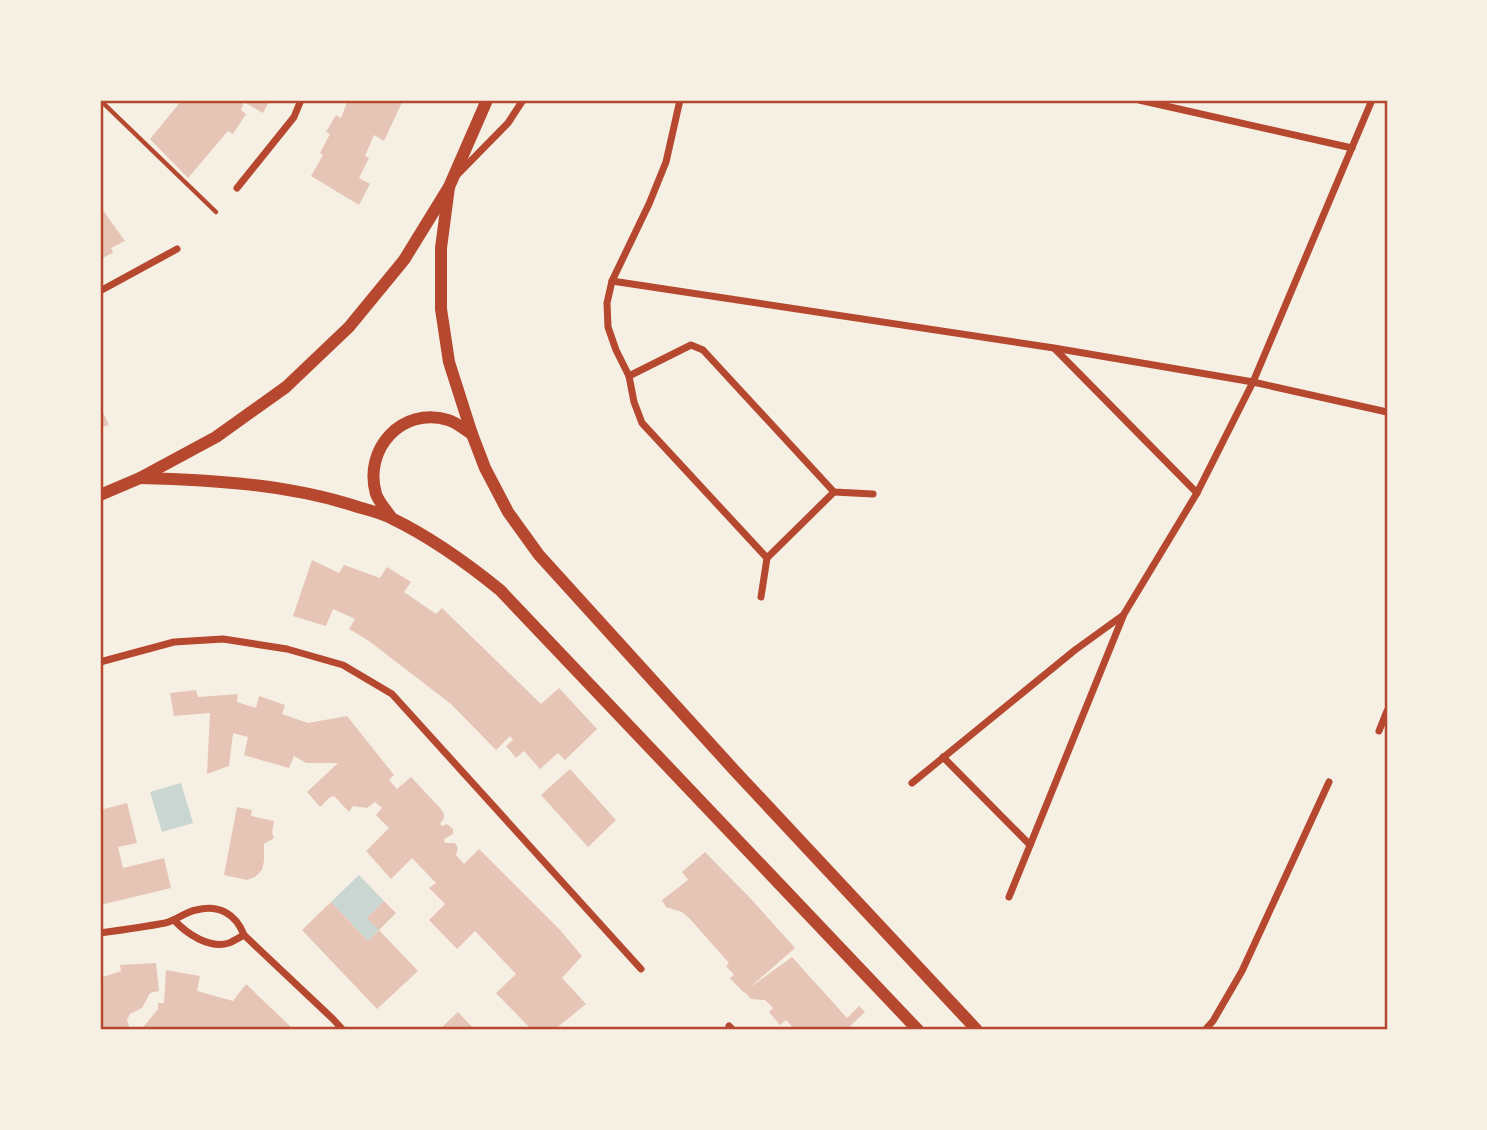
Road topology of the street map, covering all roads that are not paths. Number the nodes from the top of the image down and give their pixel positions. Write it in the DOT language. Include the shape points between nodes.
graph roads {
  1 [pos="301,100"];
  2 [pos="487,100"];
  3 [pos="523,100"];
  4 [pos="680,100"];
  5 [pos="1139,100"];
  6 [pos="1372,100"];
  7 [pos="1352,148"];
  8 [pos="451,183"];
  9 [pos="237,188"];
  10 [pos="177,249"];
  11 [pos="612,281"];
  12 [pos="100,291"];
  13 [pos="1054,348"];
  14 [pos="629,376"];
  15 [pos="1253,382"];
  16 [pos="1387,412"];
  17 [pos="472,435"];
  18 [pos="140,478"];
  19 [pos="834,492"];
  20 [pos="105,493"];
  21 [pos="1197,493"];
  22 [pos="873,494"];
  23 [pos="100,501"];
  24 [pos="391,517"];
  25 [pos="767,558"];
  26 [pos="761,597"];
  27 [pos="1124,614"];
  28 [pos="100,662"];
  29 [pos="1387,711"];
  30 [pos="1379,731"];
  31 [pos="943,757"];
  32 [pos="1329,782"];
  33 [pos="912,783"];
  34 [pos="1031,845"];
  35 [pos="1009,897"];
  36 [pos="174,920"];
  37 [pos="100,933"];
  38 [pos="244,935"];
  39 [pos="641,969"];
  40 [pos="342,1030"];
  41 [pos="918,1030"];
  42 [pos="977,1030"];
  43 [pos="1205,1030"];
  1 -- 9 [label="street" via="294,117"];
  2 -- 8 [label="street"];
  3 -- 8 [label="street" via="509,123"];
  4 -- 11 [label="street" via="666,162"];
  5 -- 7 [label="street"];
  6 -- 7 [label="street"];
  7 -- 15 [label="street"];
  8 -- 17 [label="street" via="441,248 441,309 449,362"];
  8 -- 18 [label="street" via="404,260 349,327 286,387 216,437"];
  10 -- 12 [label="street"];
  11 -- 13 [label="street"];
  11 -- 14 [label="street" via="608,327"];
  13 -- 15 [label="street"];
  13 -- 21 [label="street"];
  14 -- 19 [label="street" via="691,345 703,350"];
  14 -- 25 [label="street" via="642,422"];
  15 -- 16 [label="street"];
  15 -- 21 [label="street"];
  17 -- 24 [label="street" via="450,420 424,417 399,426 381,444 373,469 376,495"];
  17 -- 42 [label="street" via="508,512 539,555"];
  18 -- 20 [label="street"];
  18 -- 24 [label="street" via="281,489 335,499"];
  19 -- 22 [label="street"];
  19 -- 25 [label="street"];
  20 -- 23 [label="street"];
  21 -- 27 [label="street"];
  24 -- 41 [label="street" via="500,590"];
  25 -- 26 [label="street"];
  27 -- 31 [label="street"];
  27 -- 34 [label="street"];
  28 -- 39 [label="street" via="174,642 223,639 287,649 343,665 392,694"];
  29 -- 30 [label="street"];
  31 -- 33 [label="street"];
  31 -- 34 [label="street"];
  32 -- 43 [label="street" via="1242,971"];
  34 -- 35 [label="street"];
  36 -- 37 [label="street"];
  36 -- 38 [label="street" via="196,938 212,943 228,943"];
  36 -- 38 [label="street" via="196,909 212,908 227,912 240,923"];
  38 -- 40 [label="street"];
}
